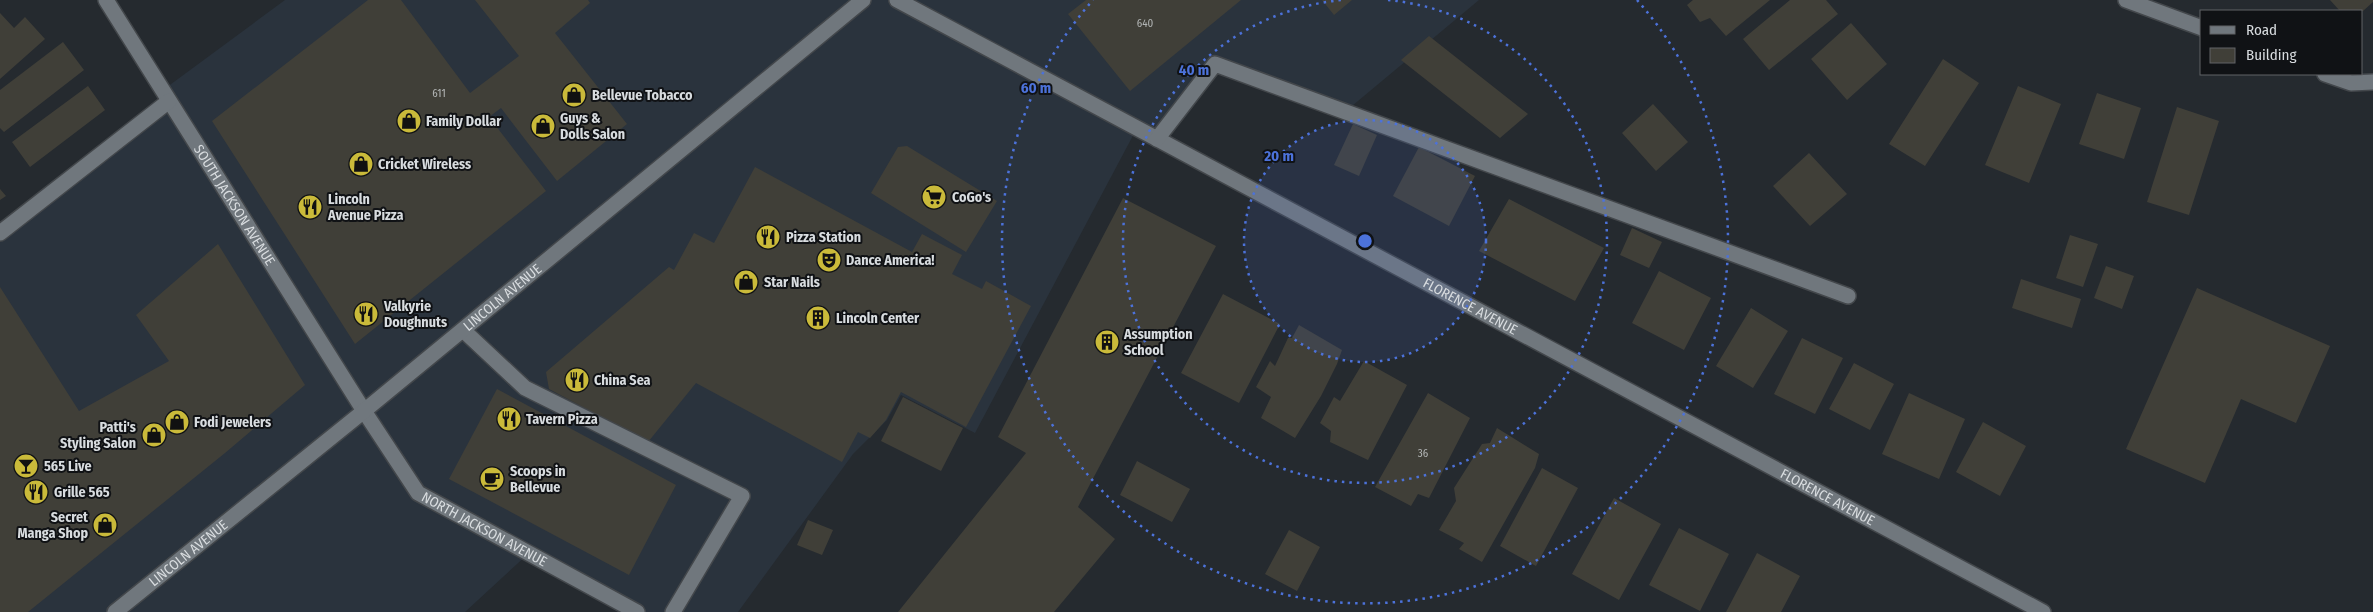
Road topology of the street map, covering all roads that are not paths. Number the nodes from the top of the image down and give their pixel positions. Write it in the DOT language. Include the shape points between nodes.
graph roads {
  1 [pos="106,0"];
  2 [pos="863,0"];
  3 [pos="897,0"];
  4 [pos="2126,0"];
  5 [pos="2200,27"];
  6 [pos="2328,75"];
  7 [pos="2373,82"];
  8 [pos="169,100"];
  9 [pos="1157,139"];
  10 [pos="0,233"];
  11 [pos="1848,296"];
  12 [pos="463,330"];
  13 [pos="364,411"];
  14 [pos="115,612"];
  15 [pos="637,612"];
  16 [pos="673,612"];
  17 [pos="2043,612"];
  1 -- 8 [label="street, SOUTH JACKSON AVENUE"];
  2 -- 12 [label="street, LINCOLN AVENUE"];
  3 -- 9 [label="street, FLORENCE AVENUE"];
  4 -- 5 [label="street"];
  6 -- 7 [label="street" via="2351,83"];
  8 -- 10 [label="street"];
  8 -- 13 [label="street, SOUTH JACKSON AVENUE"];
  9 -- 11 [label="street" via="1215,64"];
  9 -- 17 [label="street, FLORENCE AVENUE"];
  12 -- 13 [label="street, LINCOLN AVENUE"];
  12 -- 16 [label="street" via="525,388 742,496"];
  13 -- 14 [label="street, LINCOLN AVENUE"];
  13 -- 15 [label="street, NORTH JACKSON AVENUE" via="418,493"];
}
